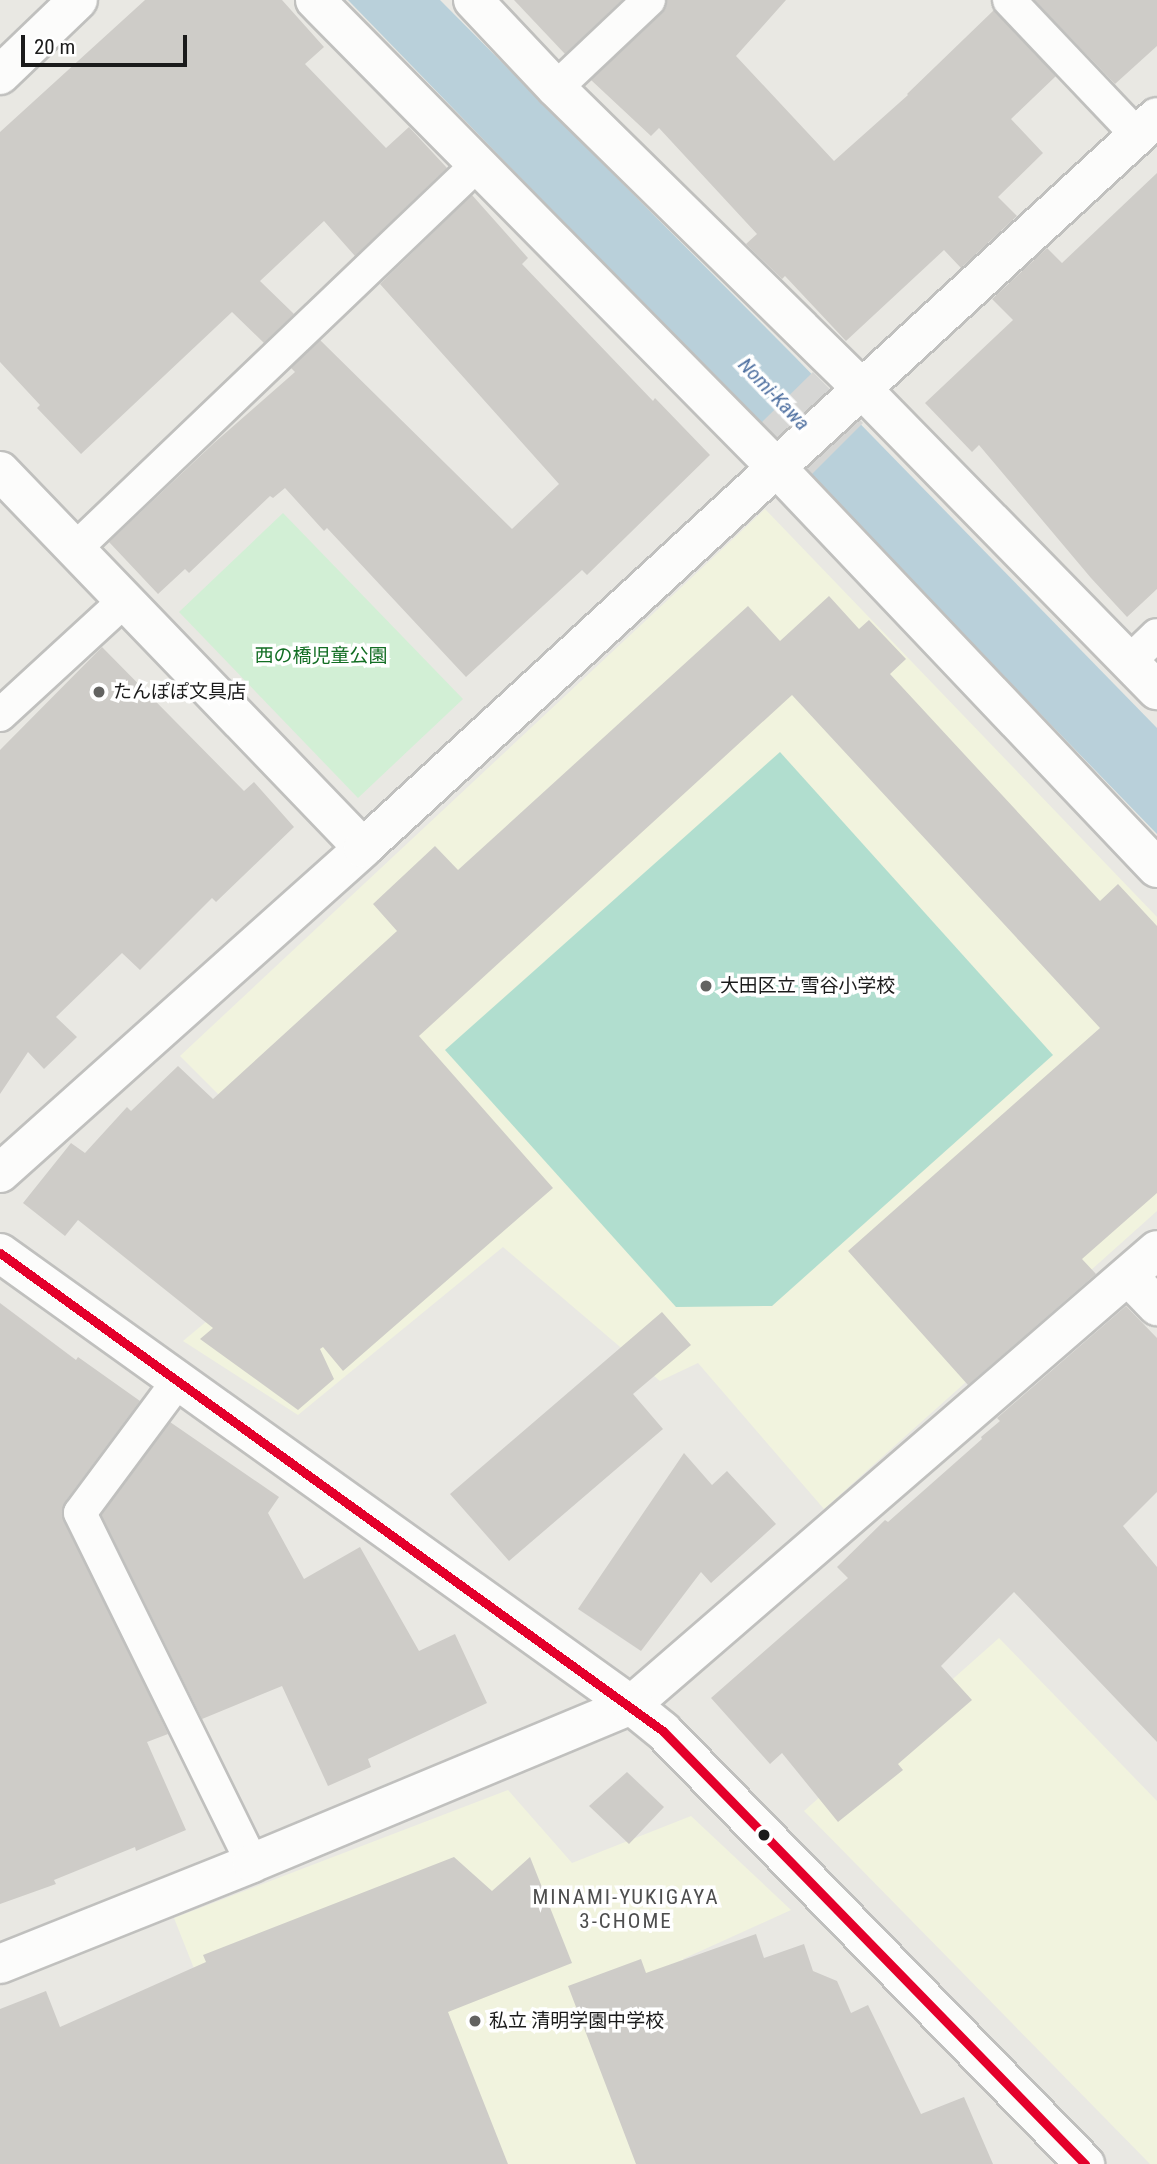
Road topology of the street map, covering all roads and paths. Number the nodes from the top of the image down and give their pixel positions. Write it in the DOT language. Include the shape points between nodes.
graph roads {
  1 [pos="78,0"];
  2 [pos="315,0"];
  3 [pos="473,0"];
  4 [pos="649,0"];
  5 [pos="1009,0"];
  6 [pos="0,75"];
  7 [pos="556,88"];
  8 [pos="1147,126"];
  9 [pos="478,164"];
  10 [pos="852,398"];
  11 [pos="781,462"];
  12 [pos="0,471"];
  13 [pos="75,549"];
  14 [pos="125,600"];
  15 [pos="1157,635"];
  16 [pos="1130,661"];
  17 [pos="1157,690"];
  18 [pos="0,715"];
  19 [pos="363,848"];
  20 [pos="1157,868"];
  21 [pos="0,1174"];
  22 [pos="1157,1250"];
  23 [pos="0,1253"];
  24 [pos="1128,1276"];
  25 [pos="1157,1306"];
  26 [pos="178,1381"];
  27 [pos="631,1705"];
  28 [pos="252,1863"];
  29 [pos="0,1964"];
  30 [pos="1085,2164"];
  1 -- 6 [label="street"];
  2 -- 9 [label="street"];
  3 -- 7 [label="street"];
  4 -- 7 [label="lane"];
  5 -- 8 [label="lane"];
  7 -- 10 [label="street"];
  8 -- 10 [label="street"];
  9 -- 11 [label="street"];
  9 -- 13 [label="lane"];
  10 -- 11 [label="street"];
  10 -- 16 [label="street"];
  11 -- 19 [label="street"];
  11 -- 20 [label="street"];
  12 -- 13 [label="street"];
  13 -- 14 [label="street"];
  14 -- 18 [label="lane"];
  14 -- 19 [label="street"];
  15 -- 16 [label="lane"];
  16 -- 17 [label="street"];
  19 -- 21 [label="street"];
  22 -- 24 [label="street"];
  23 -- 26 [label="street"];
  24 -- 25 [label="street"];
  24 -- 27 [label="street"];
  26 -- 27 [label="street"];
  26 -- 28 [label="lane" via="80,1513"];
  27 -- 28 [label="street"];
  27 -- 30 [label="street" via="663,1731"];
  28 -- 29 [label="street"];
}
